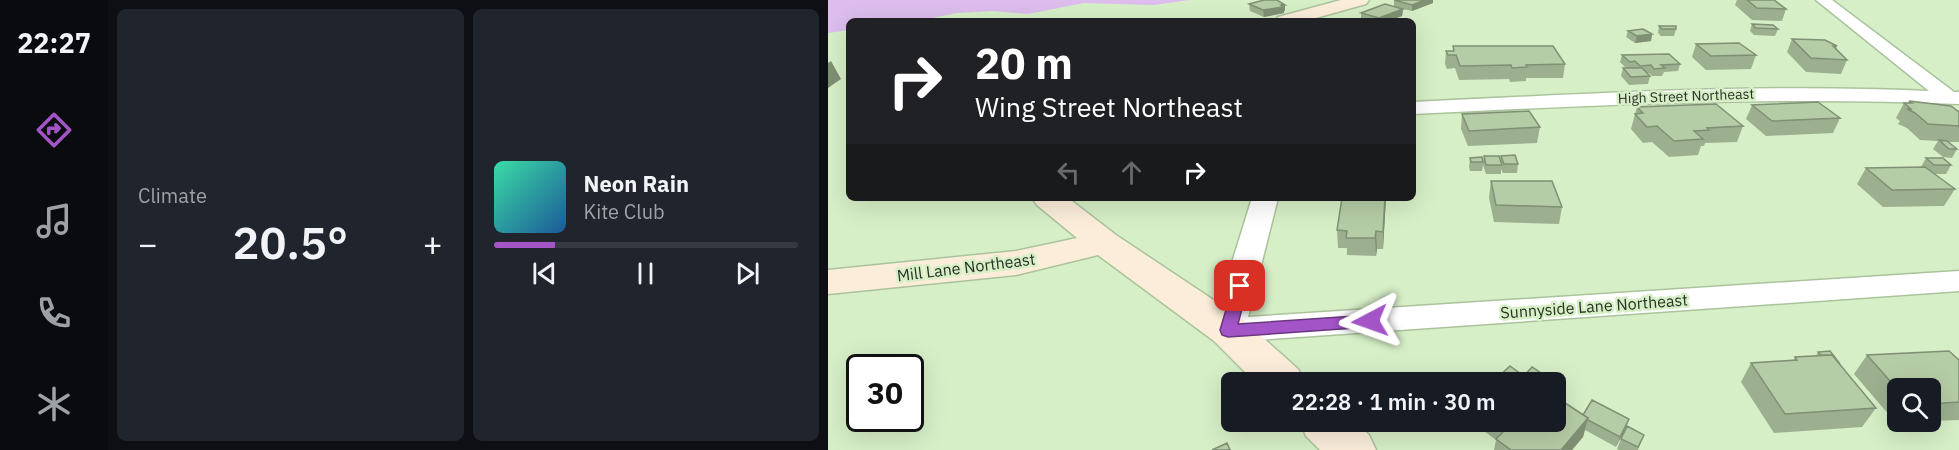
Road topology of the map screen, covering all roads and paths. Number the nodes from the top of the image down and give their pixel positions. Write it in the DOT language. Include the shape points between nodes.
graph roads {
  1 [pos="1359,0"];
  2 [pos="1823,0"];
  3 [pos="1308,18"];
  4 [pos="1955,98"];
  5 [pos="1416,108"];
  6 [pos="1052,201"];
  7 [pos="1264,201"];
  8 [pos="1104,243"];
  9 [pos="1959,281"];
  10 [pos="828,282"];
  11 [pos="1228,330"];
  12 [pos="1272,372"];
  13 [pos="1333,432"];
  14 [pos="1352,450"];
  1 -- 3 [label="street"];
  2 -- 4 [label="street"];
  4 -- 5 [label="street, High Street Northeast" via="1835,92"];
  6 -- 8 [label="street"];
  7 -- 11 [label="street"];
  8 -- 10 [label="street, Mill Lane Northeast" via="1016,263"];
  8 -- 11 [label="street"];
  9 -- 11 [label="street, Sunnyside Lane Northeast"];
  11 -- 12 [label="street"];
  13 -- 14 [label="street"];
}
